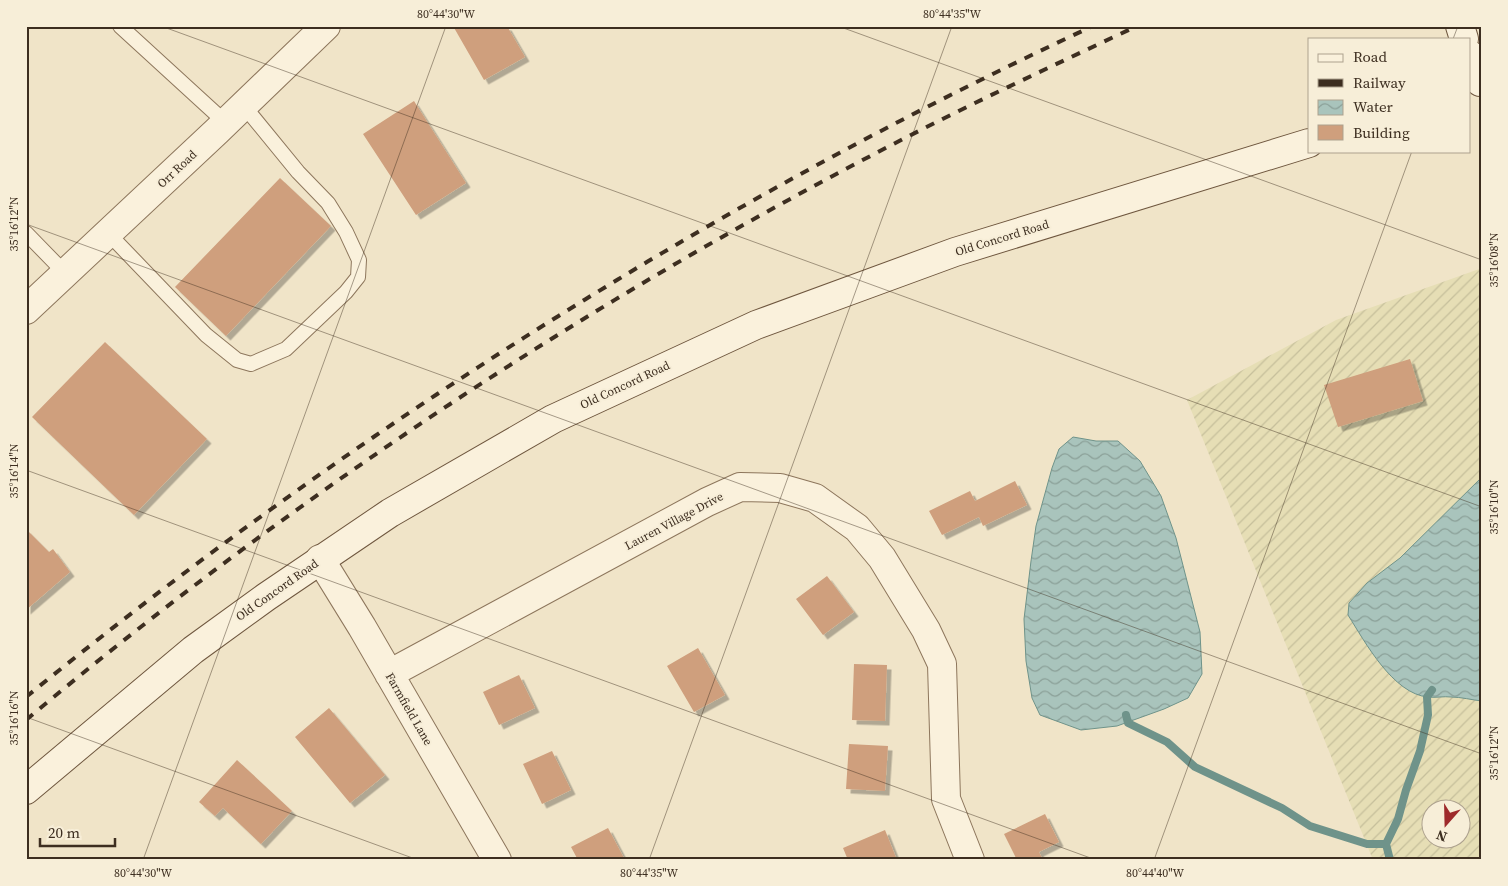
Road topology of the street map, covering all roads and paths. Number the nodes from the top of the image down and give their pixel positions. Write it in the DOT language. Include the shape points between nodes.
graph roads {
  1 [pos="120,26"];
  2 [pos="326,26"];
  3 [pos="1460,26"];
  4 [pos="1464,38"];
  5 [pos="1470,58"];
  6 [pos="1477,83"];
  7 [pos="235,115"];
  8 [pos="1308,143"];
  9 [pos="26,232"];
  10 [pos="108,233"];
  11 [pos="65,273"];
  12 [pos="26,310"];
  13 [pos="320,559"];
  14 [pos="389,674"];
  15 [pos="26,790"];
  16 [pos="497,860"];
  17 [pos="970,860"];
  1 -- 7 [label="lane"];
  2 -- 7 [label="street, Orr Road"];
  3 -- 4 [label="street"];
  5 -- 6 [label="street"];
  7 -- 10 [label="street, Orr Road"];
  7 -- 10 [label="lane" via="328,203 346,232 359,260 358,277 340,299 286,349 251,364 237,360 206,335"];
  8 -- 13 [label="street, Old Concord Road" via="955,252 756,325 553,419 390,513"];
  9 -- 11 [label="lane"];
  10 -- 11 [label="street, Orr Road"];
  11 -- 12 [label="street, Orr Road"];
  13 -- 14 [label="street, Farmfield Lane"];
  13 -- 15 [label="street, Old Concord Road" via="193,650"];
  14 -- 16 [label="street, Farmfield Lane"];
  14 -- 17 [label="street, Lauren Village Drive" via="740,487 780,488 815,498 857,528 882,558 926,630 942,664 946,799"];
}
